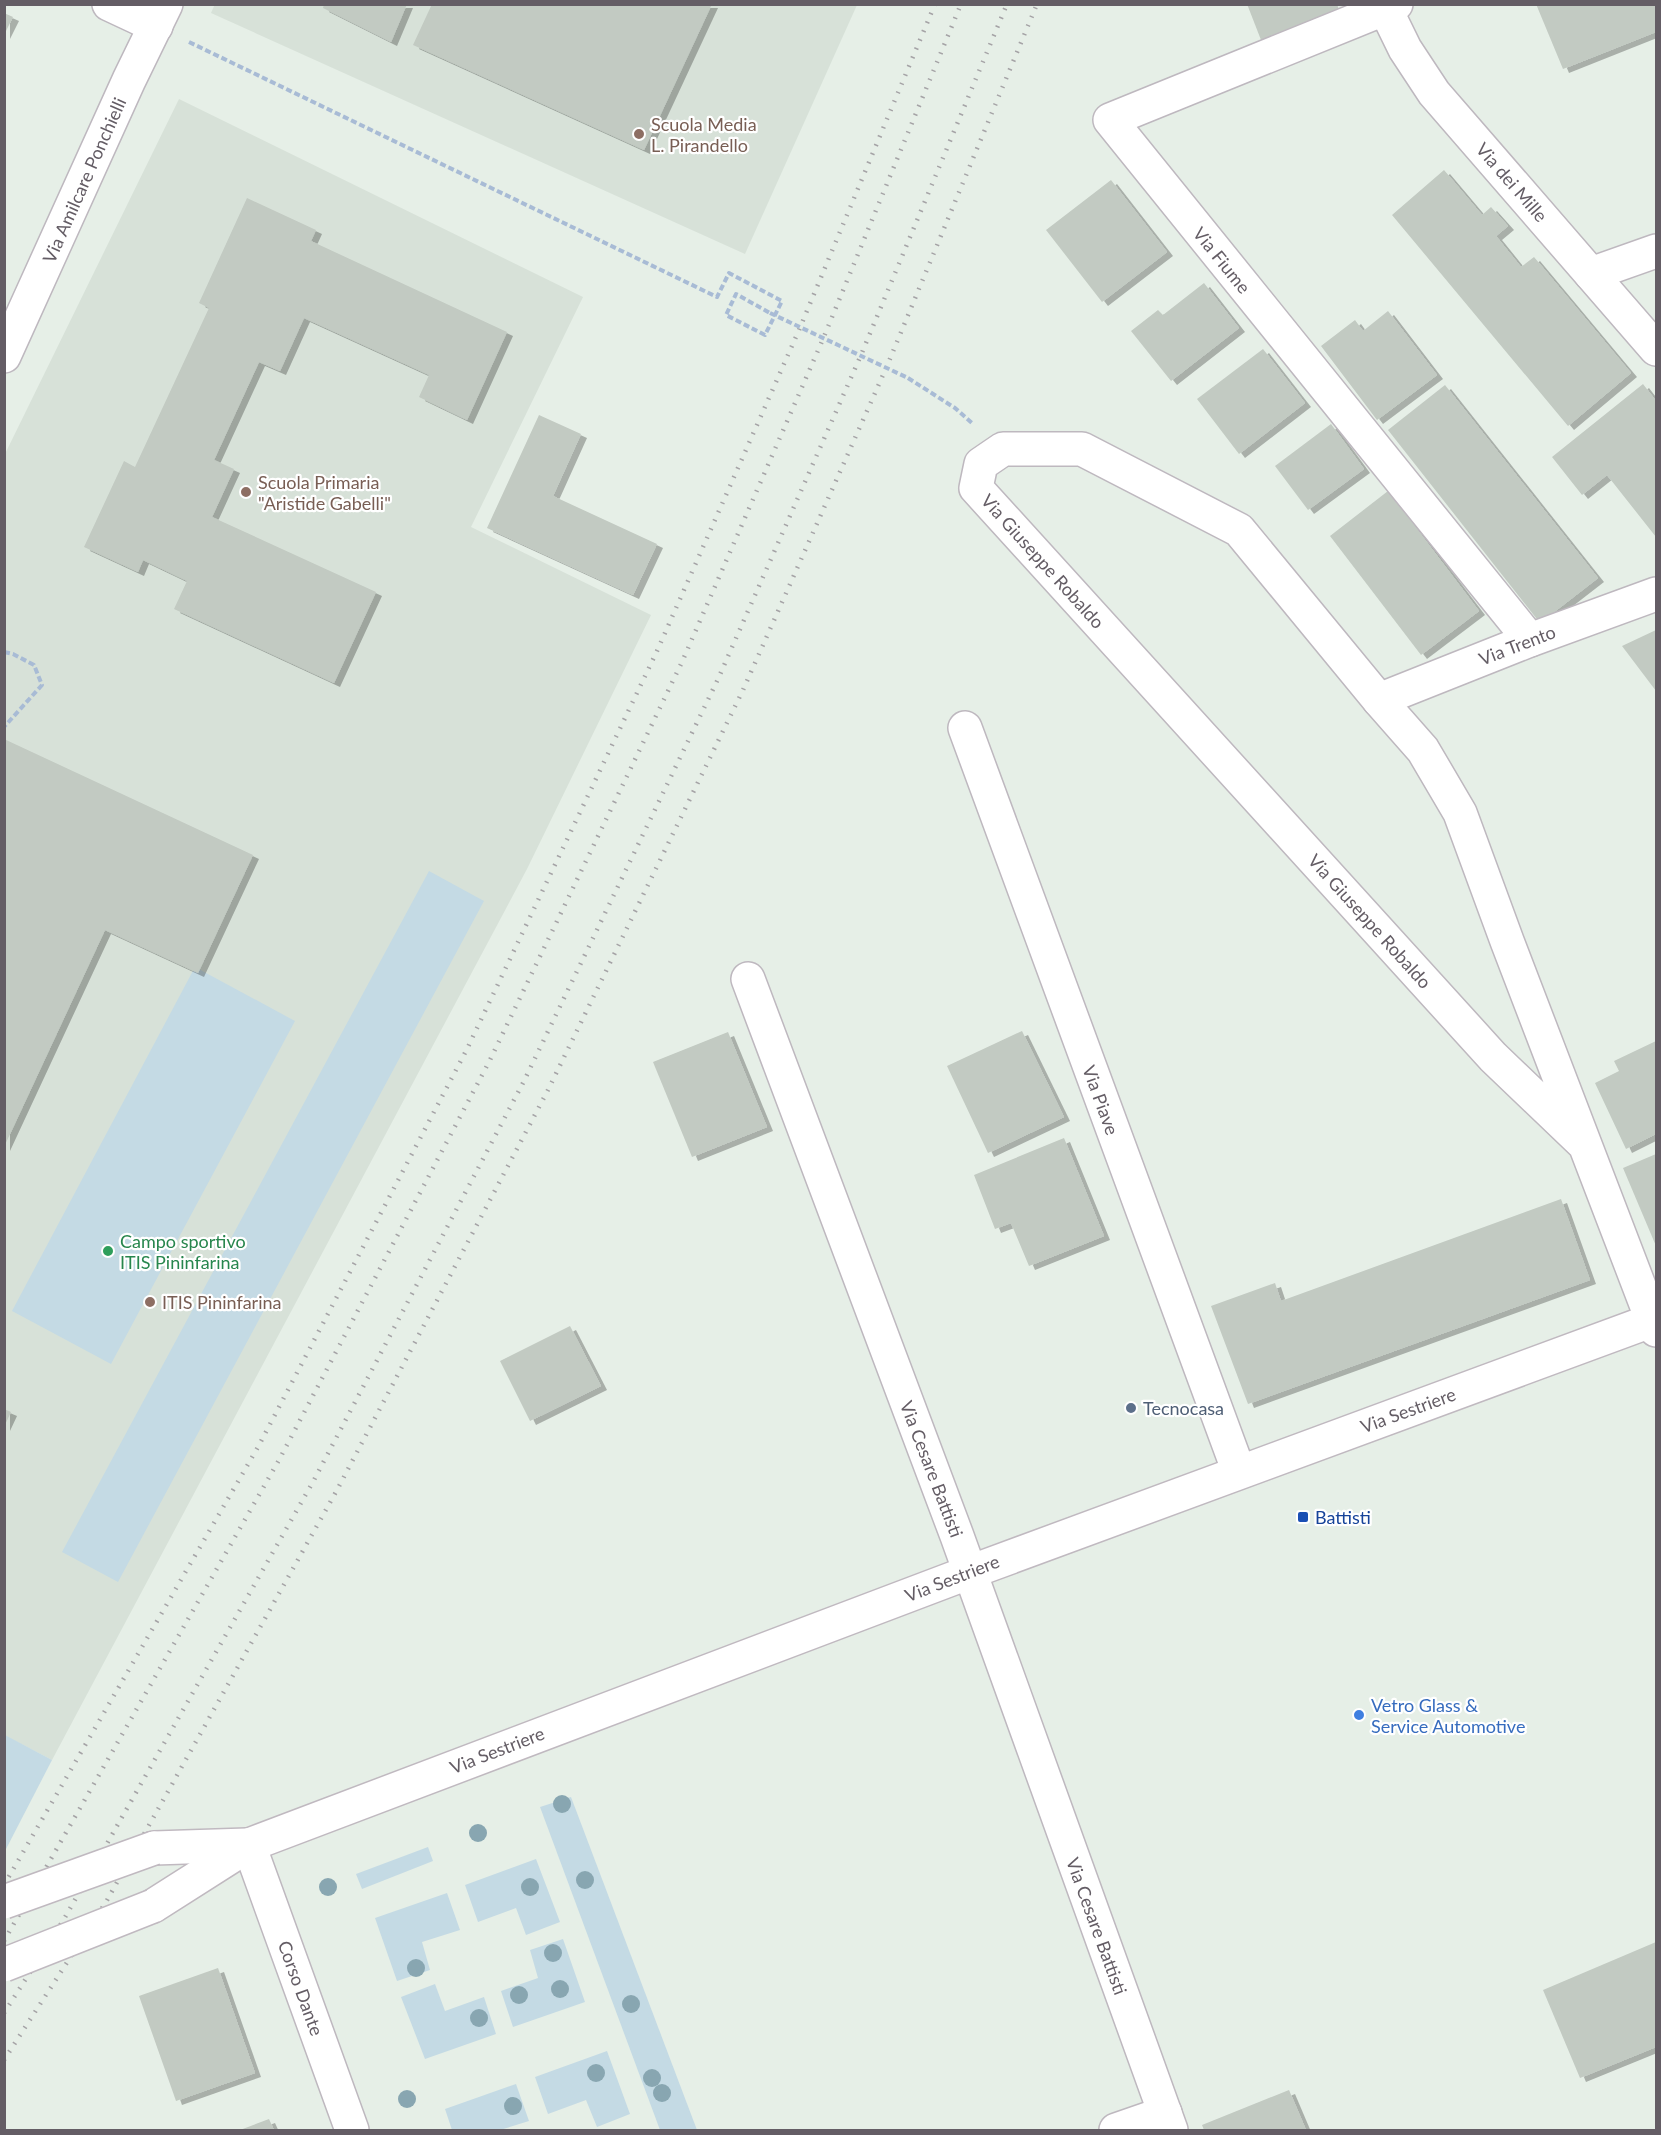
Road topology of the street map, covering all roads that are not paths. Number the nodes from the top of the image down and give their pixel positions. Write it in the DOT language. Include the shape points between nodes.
graph roads {
  1 [pos="110,4"];
  2 [pos="1388,6"];
  3 [pos="161,15"];
  4 [pos="1656,251"];
  5 [pos="1591,274"];
  6 [pos="1656,349"];
  7 [pos="4,356"];
  8 [pos="1656,594"];
  9 [pos="1530,640"];
  10 [pos="1379,700"];
  11 [pos="965,728"];
  12 [pos="748,979"];
  13 [pos="1584,1144"];
  14 [pos="1655,1323"];
  15 [pos="1239,1472"];
  16 [pos="970,1572"];
  17 [pos="249,1845"];
  18 [pos="4,1902"];
  19 [pos="4,1965"];
  20 [pos="1168,2122"];
  21 [pos="352,2130"];
  22 [pos="1116,2130"];
  1 -- 3 [label="street"];
  2 -- 5 [label="street, Via dei Mille" via="1405,49 1434,93"];
  2 -- 9 [label="street, Via Fiume" via="1110,120"];
  3 -- 7 [label="street, Via Amilcare Ponchielli"];
  4 -- 5 [label="street"];
  5 -- 6 [label="street, Via dei Mille"];
  8 -- 9 [label="street, Via Trento"];
  9 -- 10 [label="street, Via Trento"];
  10 -- 13 [label="street, Via Giuseppe Robaldo" via="1423,750 1460,813"];
  10 -- 13 [label="street, Via Giuseppe Robaldo" via="1239,530 1082,449 1003,449 981,464 976,488 1493,1058"];
  11 -- 15 [label="street, Via Piave"];
  12 -- 16 [label="street, Via Cesare Battisti"];
  13 -- 14 [label="street, Via Giuseppe Robaldo"];
  14 -- 15 [label="street, Via Sestriere"];
  15 -- 16 [label="street, Via Sestriere"];
  16 -- 17 [label="street, Via Sestriere"];
  16 -- 20 [label="street, Via Cesare Battisti"];
  17 -- 18 [label="street, Via Sestriere, bridge" via="154,1848"];
  17 -- 19 [label="street, Via Sestriere, bridge" via="153,1906"];
  17 -- 21 [label="street, Corso Dante"];
  20 -- 22 [label="street"];
}
